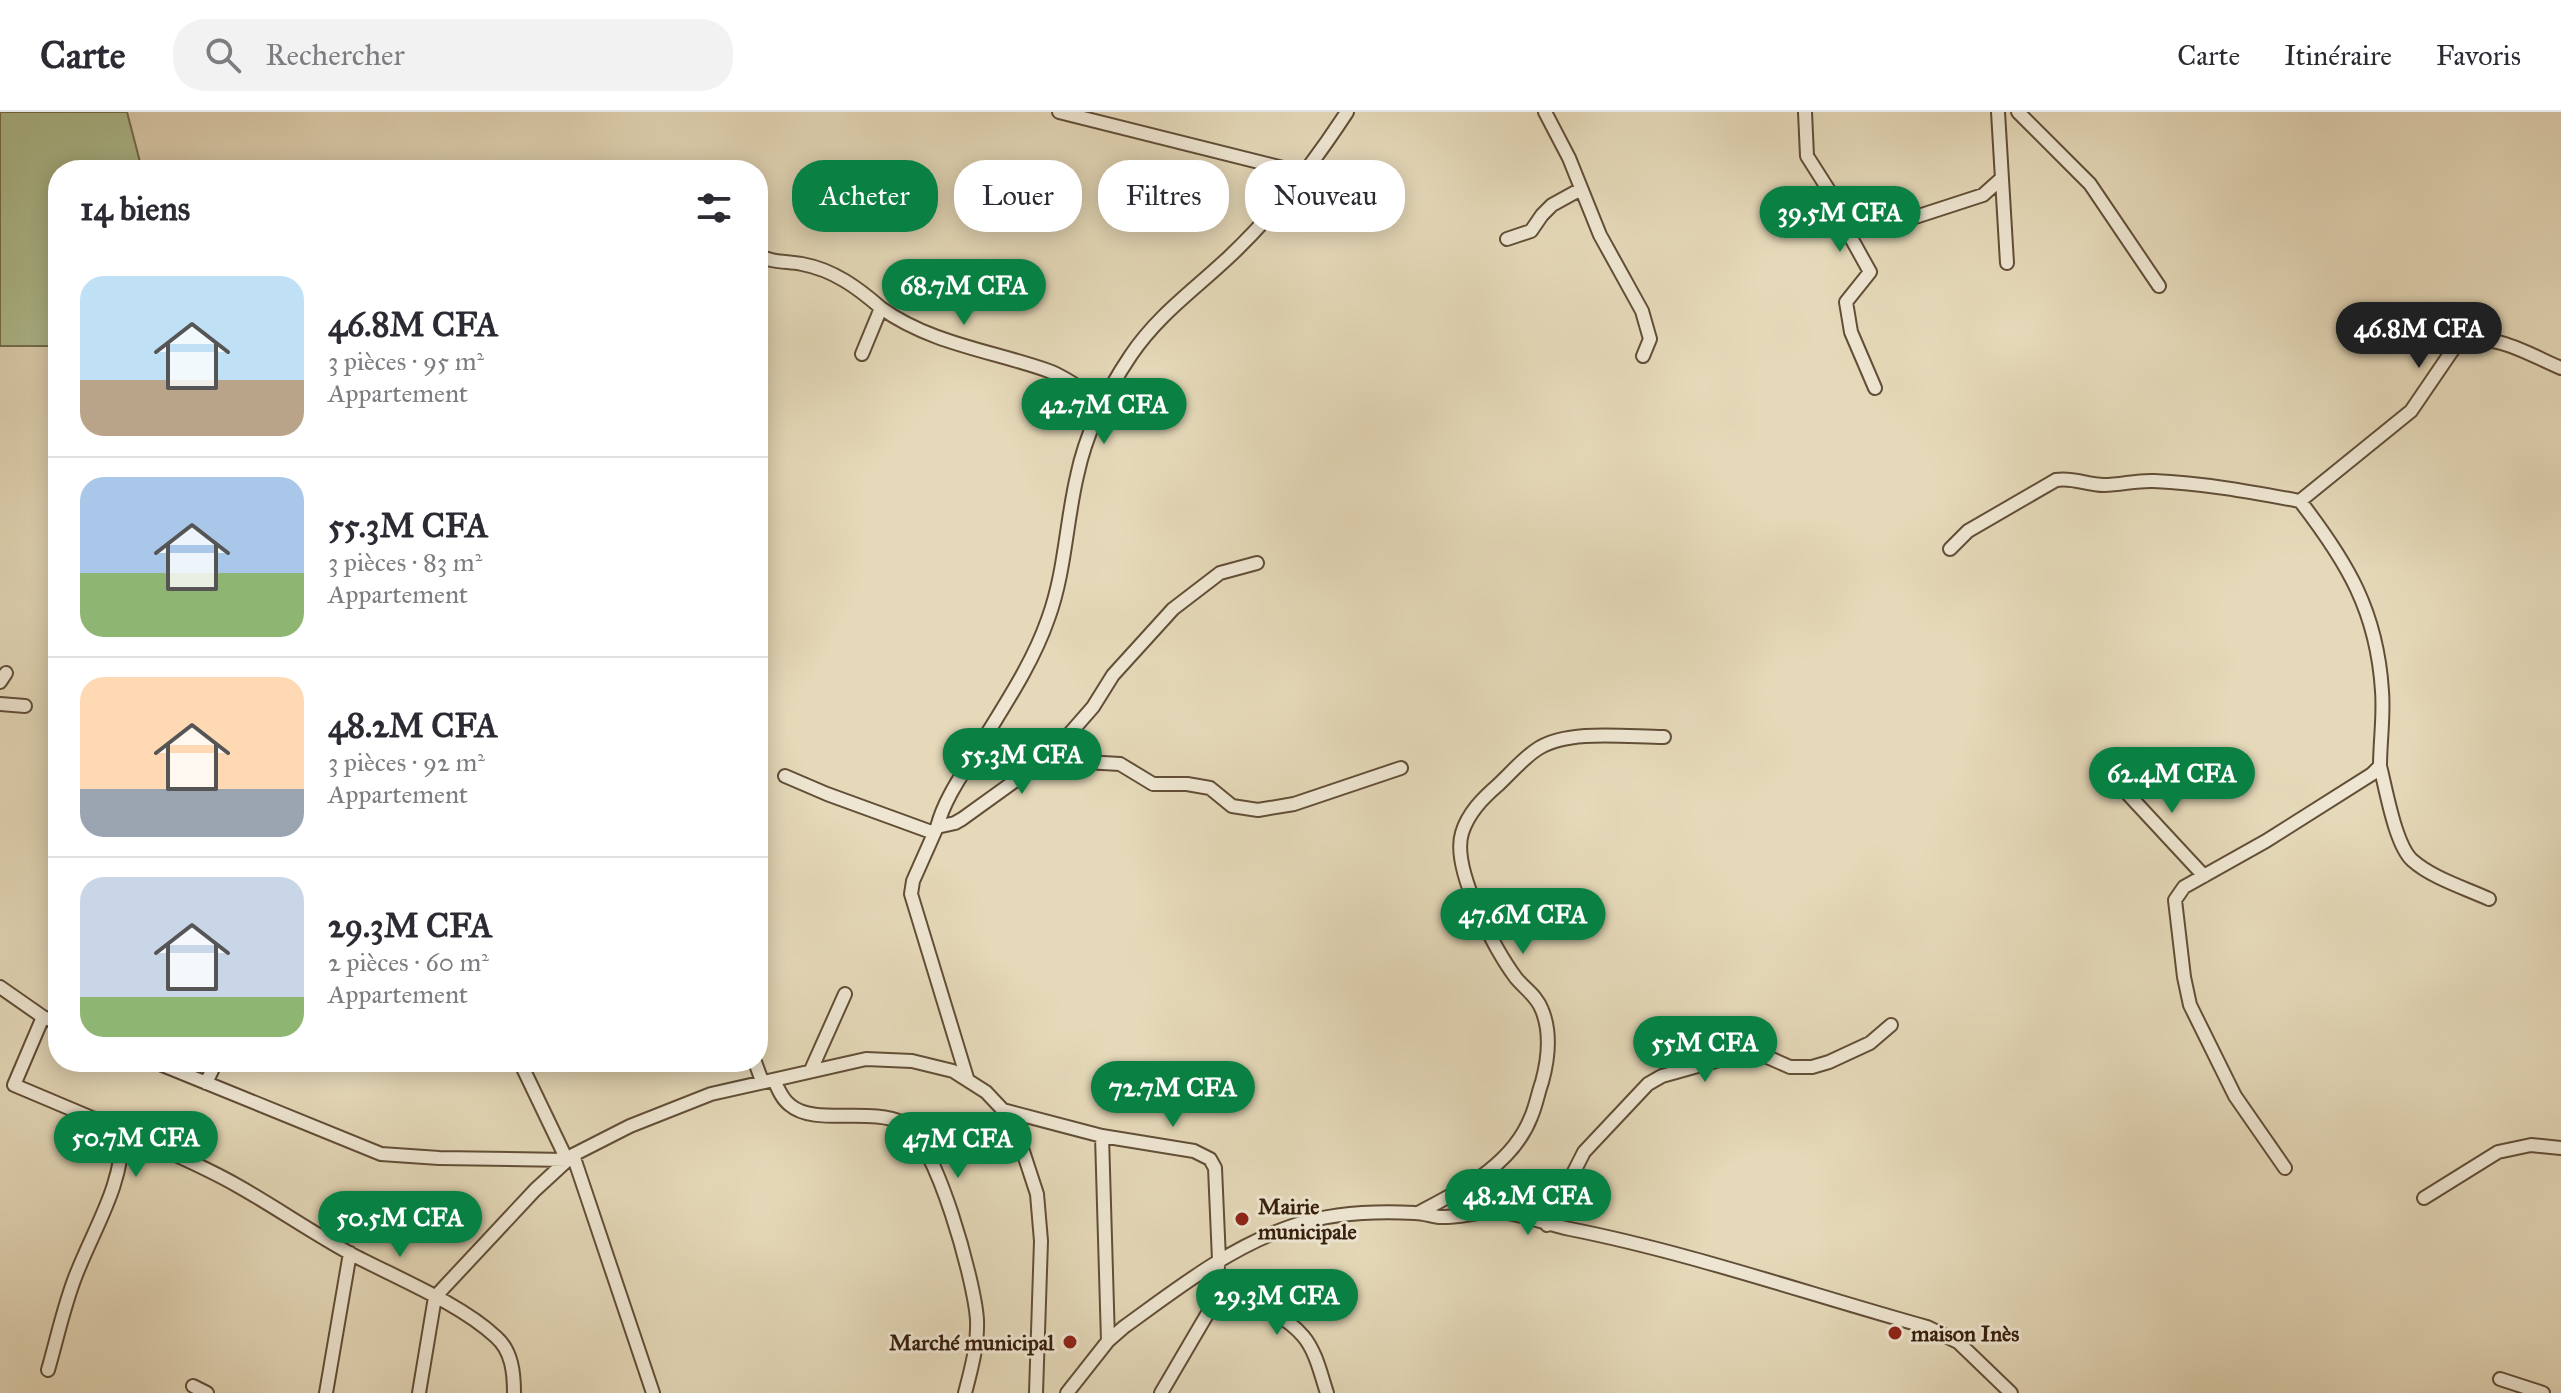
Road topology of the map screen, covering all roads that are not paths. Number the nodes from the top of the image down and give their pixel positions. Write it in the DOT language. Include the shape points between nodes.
graph roads {
  1 [pos="1059,112"];
  2 [pos="1347,112"];
  3 [pos="1545,112"];
  4 [pos="1805,112"];
  5 [pos="1998,112"];
  6 [pos="2018,112"];
  7 [pos="1251,160"];
  8 [pos="1312,160"];
  9 [pos="2002,178"];
  10 [pos="1581,189"];
  11 [pos="1897,223"];
  12 [pos="1252,232"];
  13 [pos="1507,239"];
  14 [pos="768,259"];
  15 [pos="2007,263"];
  16 [pos="2159,286"];
  17 [pos="881,308"];
  18 [pos="862,354"];
  19 [pos="1643,356"];
  20 [pos="2561,368"];
  21 [pos="1875,388"];
  22 [pos="1102,403"];
  23 [pos="2300,501"];
  24 [pos="1950,549"];
  25 [pos="1257,563"];
  26 [pos="0,704"];
  27 [pos="25,706"];
  28 [pos="1664,737"];
  29 [pos="1051,755"];
  30 [pos="2380,766"];
  31 [pos="1401,768"];
  32 [pos="785,776"];
  33 [pos="2113,778"];
  34 [pos="936,830"];
  35 [pos="2204,876"];
  36 [pos="2489,899"];
  37 [pos="0,987"];
  38 [pos="845,994"];
  39 [pos="43,1017"];
  40 [pos="48,1019"];
  41 [pos="1891,1025"];
  42 [pos="811,1070"];
  43 [pos="179,1072"];
  44 [pos="211,1072"];
  45 [pos="525,1072"];
  46 [pos="762,1072"];
  47 [pos="967,1078"];
  48 [pos="768,1080"];
  49 [pos="0,1083"];
  50 [pos="206,1083"];
  51 [pos="14,1085"];
  52 [pos="1003,1110"];
  53 [pos="123,1131"];
  54 [pos="1102,1136"];
  55 [pos="2561,1148"];
  56 [pos="570,1157"];
  57 [pos="2285,1168"];
  58 [pos="2424,1198"];
  59 [pos="1418,1213"];
  60 [pos="1547,1225"];
  61 [pos="350,1253"];
  62 [pos="1219,1260"];
  63 [pos="1215,1291"];
  64 [pos="435,1297"];
  65 [pos="1108,1341"];
  66 [pos="48,1370"];
  67 [pos="2500,1379"];
  68 [pos="193,1386"];
  69 [pos="207,1393"];
  70 [pos="326,1393"];
  71 [pos="419,1393"];
  72 [pos="514,1393"];
  73 [pos="653,1393"];
  74 [pos="965,1393"];
  75 [pos="1036,1393"];
  76 [pos="1067,1393"];
  77 [pos="1161,1393"];
  78 [pos="1327,1393"];
  79 [pos="2011,1393"];
  80 [pos="2543,1393"];
  1 -- 7 [label="street"];
  2 -- 8 [label="street"];
  3 -- 10 [label="street"];
  4 -- 21 [label="street" via="1807,156 1842,211 1870,272 1846,302 1851,332"];
  5 -- 9 [label="street"];
  6 -- 16 [label="street" via="2090,184"];
  9 -- 11 [label="street" via="1983,195"];
  9 -- 15 [label="street"];
  10 -- 13 [label="street" via="1552,205 1531,231"];
  10 -- 19 [label="street" via="1642,311 1650,339"];
  12 -- 22 [label="street" via="1146,334"];
  14 -- 17 [label="street" via="831,273"];
  17 -- 18 [label="street"];
  17 -- 22 [label="street" via="953,343 1052,372"];
  20 -- 23 [label="street" via="2497,341 2464,342 2454,348 2411,411"];
  22 -- 34 [label="street" via="1076,478 1049,618 1007,702 949,796"];
  23 -- 24 [label="street" via="2223,487 2150,481 2093,485 2068,478 1968,531"];
  23 -- 30 [label="street" via="2356,582 2373,627 2383,693"];
  25 -- 29 [label="street" via="1220,573 1173,609"];
  26 -- 27 [label="street"];
  28 -- 59 [label="street" via="1553,741 1536,749 1470,814 1461,835 1464,875 1504,959 1543,1012 1548,1034 1544,1073 1531,1119 1499,1163 1473,1184"];
  29 -- 31 [label="street" via="1120,764 1153,784 1210,788 1232,806 1258,810 1294,804"];
  29 -- 34 [label="street" via="962,819"];
  30 -- 35 [label="street"];
  30 -- 36 [label="street" via="2410,858"];
  32 -- 34 [label="street"];
  33 -- 35 [label="street"];
  34 -- 47 [label="street" via="911,894"];
  35 -- 57 [label="street" via="2184,887 2175,900 2190,1005 2235,1096"];
  37 -- 39 [label="street"];
  38 -- 42 [label="street"];
  39 -- 40 [label="street"];
  39 -- 51 [label="street"];
  41 -- 60 [label="street" via="1870,1043 1812,1067 1790,1067 1744,1053 1648,1084 1584,1152"];
  42 -- 47 [label="street" via="888,1059 937,1065"];
  42 -- 48 [label="street"];
  43 -- 50 [label="street"];
  44 -- 50 [label="street"];
  45 -- 56 [label="street"];
  46 -- 48 [label="street"];
  47 -- 52 [label="street"];
  48 -- 56 [label="street" via="671,1108"];
  48 -- 74 [label="street" via="791,1107 808,1114 879,1115 920,1136 957,1231 975,1302 976,1341"];
  49 -- 51 [label="street"];
  50 -- 56 [label="street" via="381,1154"];
  51 -- 53 [label="street"];
  52 -- 54 [label="street"];
  52 -- 75 [label="street" via="1017,1133 1037,1194 1041,1241"];
  53 -- 61 [label="street" via="235,1184"];
  53 -- 66 [label="street" via="117,1181 75,1278"];
  54 -- 62 [label="street" via="1194,1151 1210,1159 1216,1177"];
  54 -- 65 [label="street"];
  55 -- 58 [label="street" via="2531,1145 2498,1152"];
  56 -- 64 [label="street"];
  56 -- 73 [label="street"];
  59 -- 60 [label="street" via="1457,1217 1493,1212"];
  59 -- 62 [label="street" via="1366,1213 1299,1224"];
  60 -- 79 [label="street" via="1634,1243 1927,1327 1958,1342"];
  61 -- 64 [label="street"];
  61 -- 70 [label="street"];
  62 -- 63 [label="street"];
  62 -- 65 [label="street"];
  63 -- 77 [label="street" via="1212,1306"];
  63 -- 78 [label="street" via="1287,1321 1305,1337"];
  64 -- 71 [label="street"];
  64 -- 72 [label="street" via="497,1337 512,1365"];
  65 -- 76 [label="street"];
  67 -- 80 [label="street"];
  68 -- 69 [label="street"];
}
